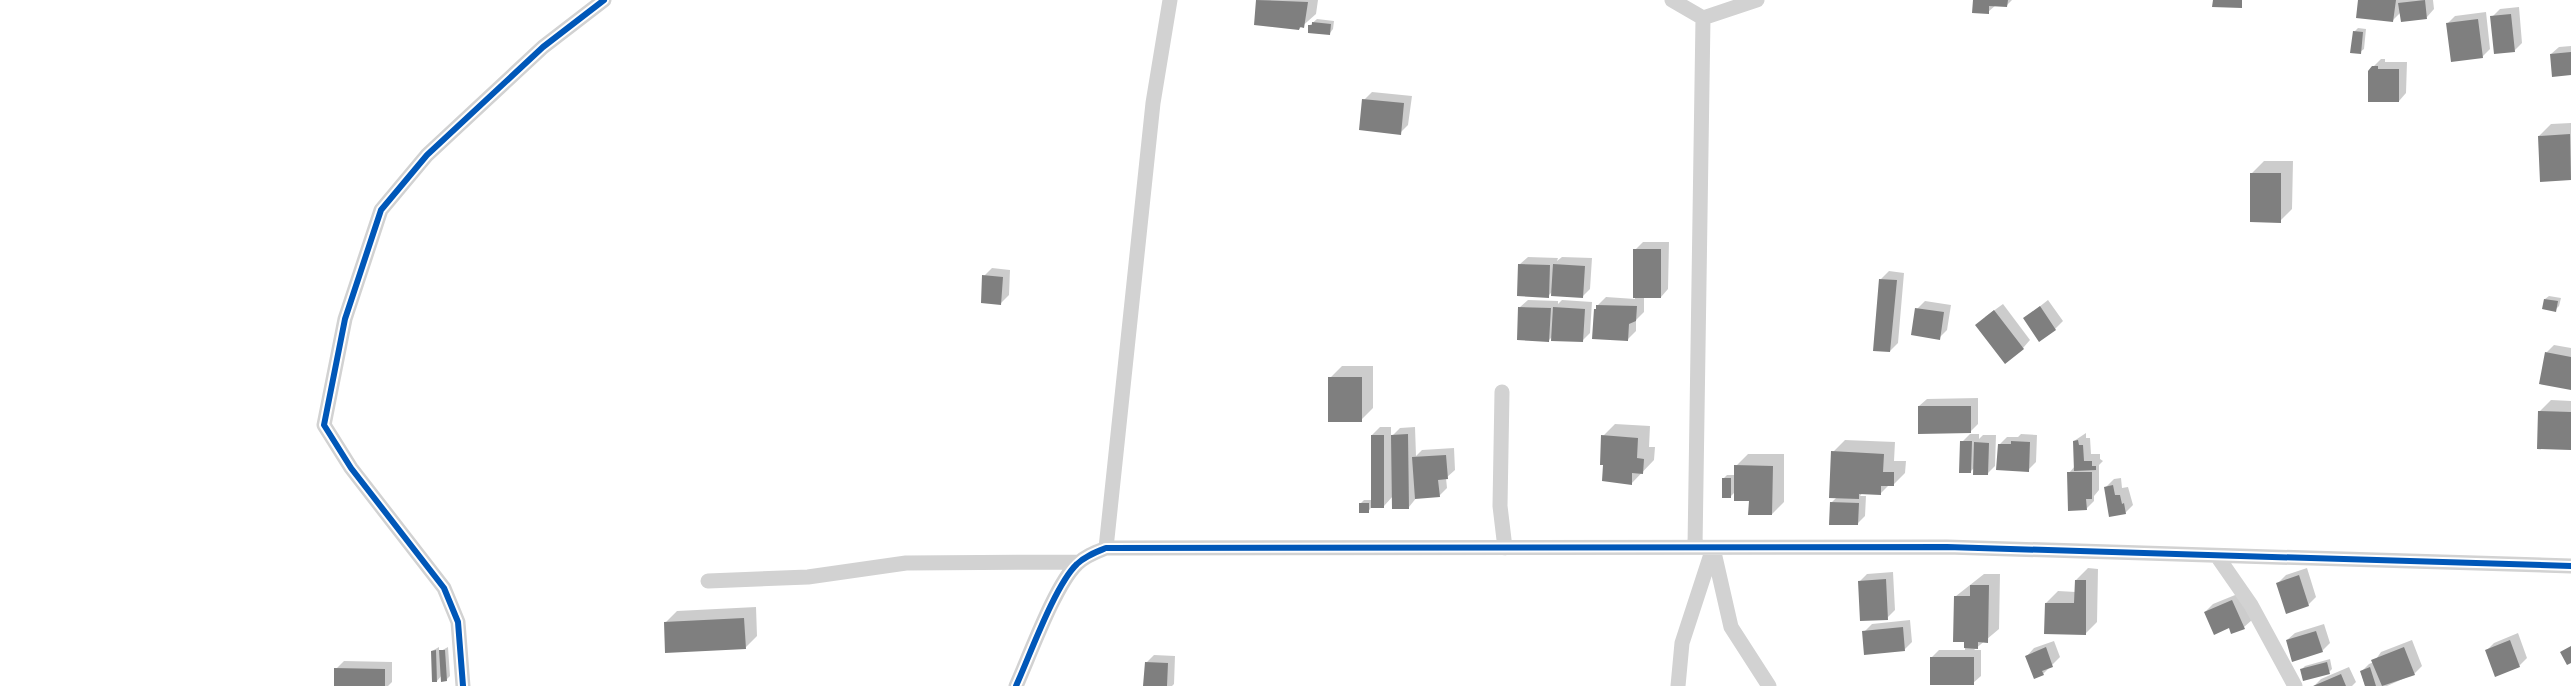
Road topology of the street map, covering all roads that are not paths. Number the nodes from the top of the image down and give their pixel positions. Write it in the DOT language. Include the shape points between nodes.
graph roads {
  1 [pos="604,0"];
  2 [pos="1170,0"];
  3 [pos="1672,0"];
  4 [pos="1757,0"];
  5 [pos="1703,18"];
  6 [pos="1502,392"];
  7 [pos="1106,548"];
  8 [pos="1505,548"];
  9 [pos="1695,548"];
  10 [pos="1713,548"];
  11 [pos="2217,556"];
  12 [pos="1078,562"];
  13 [pos="2571,566"];
  14 [pos="708,581"];
  15 [pos="463,686"];
  16 [pos="1016,686"];
  17 [pos="1678,686"];
  18 [pos="1769,686"];
  19 [pos="2295,686"];
  1 -- 15 [label="street" via="543,47 427,155 381,210 345,319 333,370 324,425 351,468 444,588 458,622"];
  2 -- 7 [label="street" via="1153,103"];
  3 -- 5 [label="street"];
  4 -- 5 [label="street"];
  5 -- 9 [label="street"];
  6 -- 8 [label="street" via="1500,506"];
  7 -- 8 [label="street"];
  7 -- 12 [label="street"];
  8 -- 9 [label="street"];
  9 -- 10 [label="street"];
  10 -- 11 [label="street" via="1947,548"];
  10 -- 17 [label="street" via="1682,643"];
  10 -- 18 [label="street" via="1731,627"];
  11 -- 13 [label="street"];
  11 -- 19 [label="street" via="2251,605"];
  12 -- 14 [label="street" via="906,563 808,577"];
  12 -- 16 [label="street" via="1065,578"];
}
